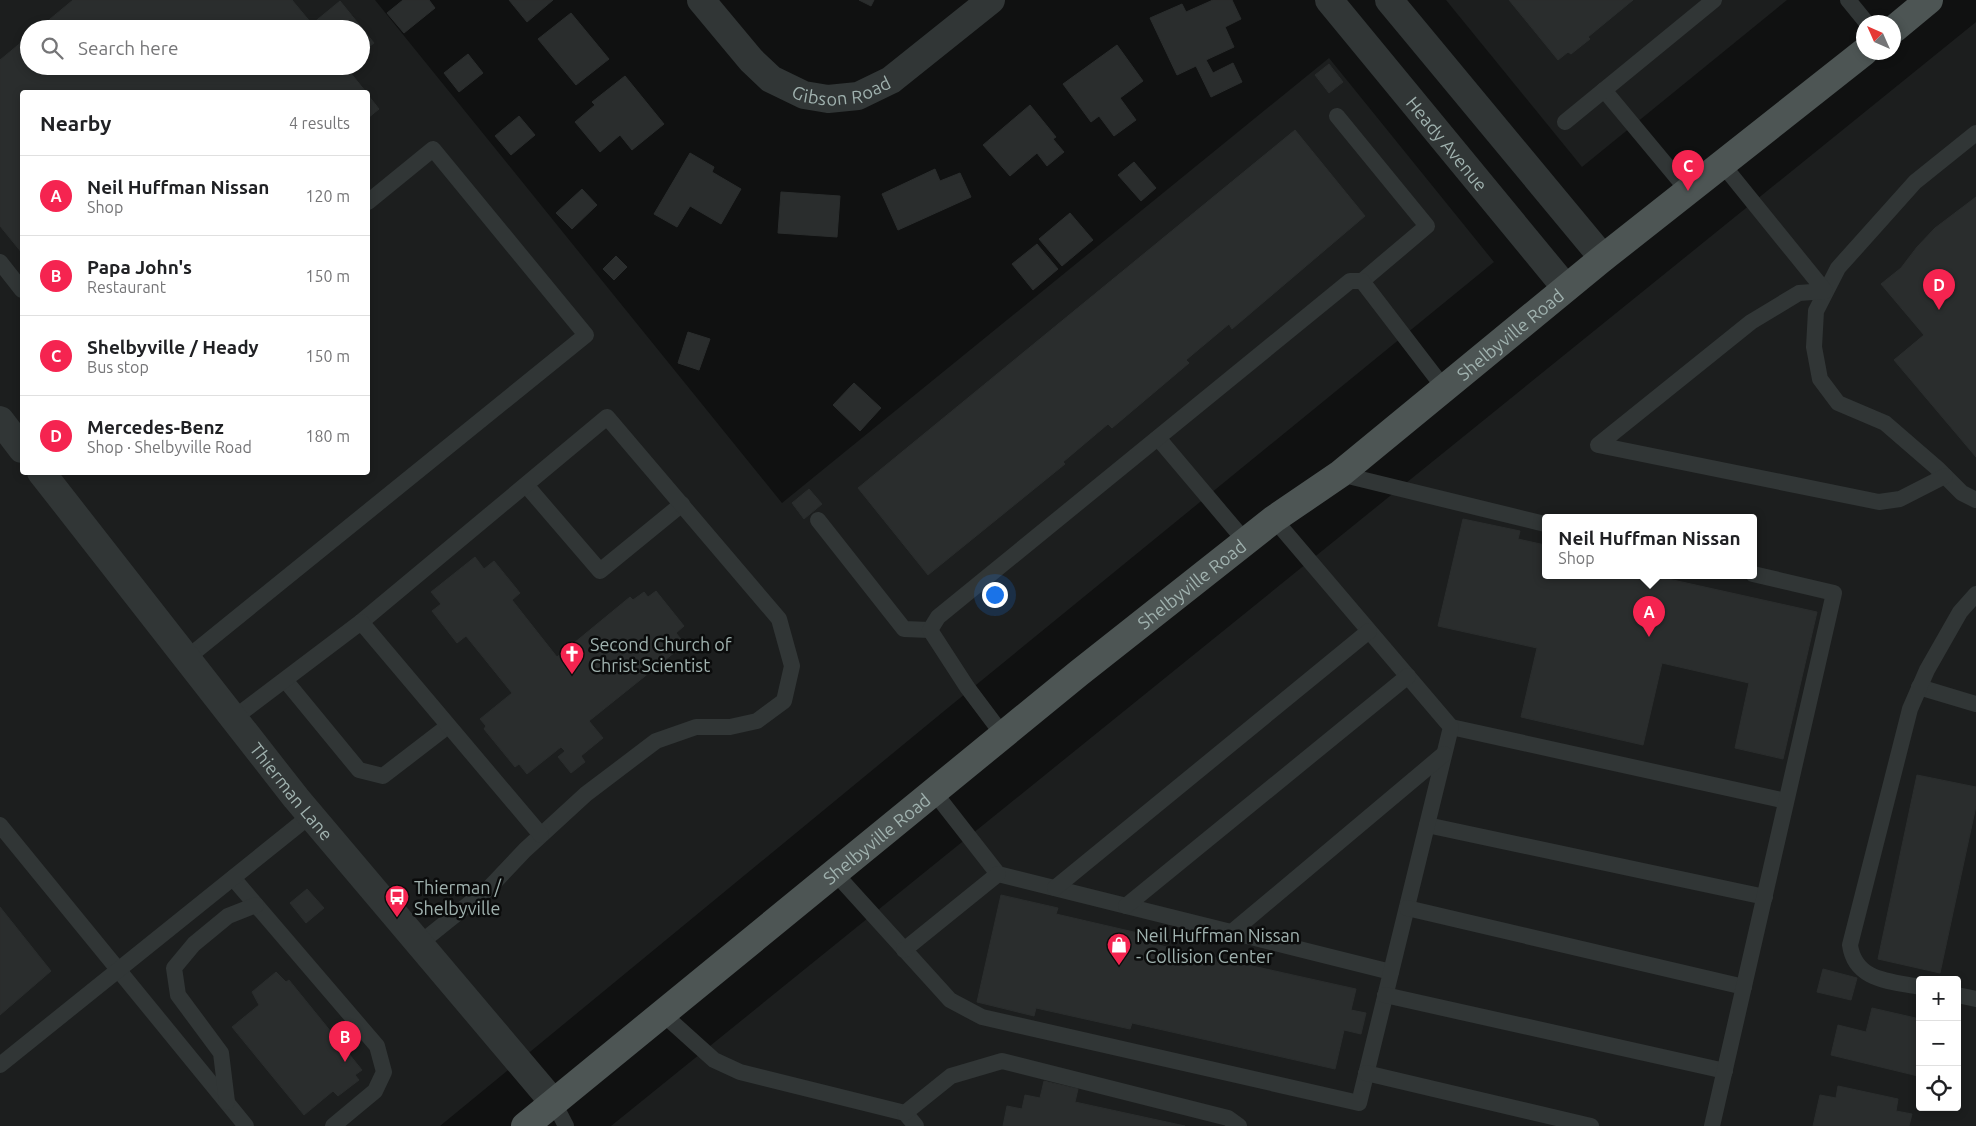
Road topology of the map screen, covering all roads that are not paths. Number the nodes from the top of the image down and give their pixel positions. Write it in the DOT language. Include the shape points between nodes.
graph roads {
  1 [pos="701,0"];
  2 [pos="991,0"];
  3 [pos="1329,0"];
  4 [pos="1389,0"];
  5 [pos="1714,0"];
  6 [pos="1848,0"];
  7 [pos="1929,0"];
  8 [pos="1860,15"];
  9 [pos="1901,22"];
  10 [pos="1856,58"];
  11 [pos="1604,90"];
  12 [pos="1337,116"];
  13 [pos="1565,122"];
  14 [pos="1976,133"];
  15 [pos="1723,165"];
  16 [pos="1688,191"];
  17 [pos="370,200"];
  18 [pos="1603,258"];
  19 [pos="0,262"];
  20 [pos="1362,280"];
  21 [pos="20,287"];
  22 [pos="1566,288"];
  23 [pos="1826,291"];
  24 [pos="1444,388"];
  25 [pos="0,420"];
  26 [pos="1158,438"];
  27 [pos="20,446"];
  28 [pos="1340,474"];
  29 [pos="43,475"];
  30 [pos="1945,476"];
  31 [pos="526,485"];
  32 [pos="1976,500"];
  33 [pos="682,504"];
  34 [pos="1274,519"];
  35 [pos="818,520"];
  36 [pos="1542,523"];
  37 [pos="1245,541"];
  38 [pos="1757,575"];
  39 [pos="1976,594"];
  40 [pos="361,622"];
  41 [pos="930,630"];
  42 [pos="1368,631"];
  43 [pos="186,658"];
  44 [pos="1408,676"];
  45 [pos="285,680"];
  46 [pos="1918,687"];
  47 [pos="1976,704"];
  48 [pos="234,718"];
  49 [pos="448,726"];
  50 [pos="1451,727"];
  51 [pos="1003,735"];
  52 [pos="1444,754"];
  53 [pos="934,792"];
  54 [pos="1786,801"];
  55 [pos="311,815"];
  56 [pos="0,825"];
  57 [pos="1427,825"];
  58 [pos="541,835"];
  59 [pos="835,873"];
  60 [pos="998,874"];
  61 [pos="232,878"];
  62 [pos="1055,888"];
  63 [pos="1764,897"];
  64 [pos="256,905"];
  65 [pos="1126,906"];
  66 [pos="1406,908"];
  67 [pos="1232,932"];
  68 [pos="419,944"];
  69 [pos="904,950"];
  70 [pos="118,970"];
  71 [pos="1391,972"];
  72 [pos="1916,986"];
  73 [pos="1744,987"];
  74 [pos="1385,995"];
  75 [pos="1961,996"];
  76 [pos="1976,999"];
  77 [pos="663,1014"];
  78 [pos="0,1065"];
  79 [pos="1725,1070"];
  80 [pos="1366,1073"];
  81 [pos="227,1103"];
  82 [pos="905,1113"];
  83 [pos="560,1114"];
  84 [pos="246,1126"];
  85 [pos="332,1126"];
  86 [pos="525,1126"];
  87 [pos="916,1126"];
  88 [pos="1240,1126"];
  89 [pos="1591,1126"];
  90 [pos="1712,1126"];
  1 -- 2 [label="street, Gibson Road" via="751,60 771,78 804,95 828,99 858,96 891,80"];
  3 -- 22 [label="street, Heady Avenue"];
  4 -- 18 [label="street"];
  5 -- 11 [label="lane"];
  6 -- 8 [label="lane"];
  7 -- 9 [label="main road"];
  10 -- 15 [label="main road, Shelbyville Road"];
  11 -- 13 [label="lane"];
  11 -- 16 [label="lane"];
  12 -- 20 [label="lane" via="1427,226"];
  14 -- 23 [label="lane" via="1916,182 1838,268"];
  15 -- 16 [label="main road, Shelbyville Road"];
  15 -- 23 [label="lane"];
  16 -- 18 [label="main road, Shelbyville Road"];
  17 -- 43 [label="lane" via="433,149 586,335"];
  18 -- 22 [label="main road, Shelbyville Road"];
  19 -- 21 [label="lane"];
  20 -- 24 [label="lane"];
  20 -- 26 [label="lane" via="1350,281"];
  22 -- 24 [label="main road, Shelbyville Road"];
  23 -- 30 [label="lane" via="1816,311 1814,347 1820,380 1838,403 1886,423"];
  23 -- 30 [label="lane" via="1799,293 1751,322 1598,445 1878,502 1900,499"];
  24 -- 28 [label="main road, Shelbyville Road"];
  25 -- 27 [label="street"];
  26 -- 37 [label="lane"];
  26 -- 41 [label="lane" via="938,617"];
  28 -- 34 [label="main road, Shelbyville Road"];
  28 -- 36 [label="lane"];
  29 -- 43 [label="street, Thierman Lane"];
  30 -- 32 [label="lane" via="1962,493"];
  31 -- 33 [label="lane" via="600,571"];
  31 -- 33 [label="lane" via="607,416"];
  31 -- 40 [label="lane"];
  33 -- 58 [label="lane" via="779,619 792,666 784,701 757,721 730,727 696,727 656,741 586,794"];
  34 -- 37 [label="main road, Shelbyville Road"];
  34 -- 42 [label="lane"];
  35 -- 41 [label="lane" via="904,629"];
  37 -- 51 [label="main road, Shelbyville Road"];
  38 -- 54 [label="lane" via="1834,593"];
  39 -- 46 [label="lane" via="1960,612"];
  40 -- 45 [label="lane"];
  40 -- 49 [label="lane"];
  41 -- 51 [label="lane"];
  42 -- 44 [label="lane"];
  42 -- 62 [label="lane"];
  43 -- 48 [label="street, Thierman Lane"];
  44 -- 50 [label="lane"];
  44 -- 65 [label="lane"];
  45 -- 48 [label="lane"];
  45 -- 49 [label="lane" via="359,770 383,776"];
  46 -- 47 [label="lane"];
  46 -- 72 [label="lane" via="1850,945 1852,957 1859,968 1874,978"];
  48 -- 55 [label="street, Thierman Lane"];
  49 -- 58 [label="lane"];
  50 -- 52 [label="lane"];
  50 -- 54 [label="lane"];
  51 -- 53 [label="main road, Shelbyville Road"];
  52 -- 57 [label="lane"];
  52 -- 67 [label="lane"];
  53 -- 59 [label="main road, Shelbyville Road"];
  53 -- 60 [label="lane"];
  54 -- 63 [label="lane"];
  55 -- 61 [label="lane"];
  55 -- 68 [label="street, Thierman Lane"];
  56 -- 70 [label="lane"];
  57 -- 63 [label="lane"];
  57 -- 66 [label="lane"];
  58 -- 68 [label="lane" via="490,888"];
  59 -- 69 [label="lane"];
  59 -- 77 [label="main road, Shelbyville Road"];
  60 -- 62 [label="lane"];
  60 -- 69 [label="lane"];
  61 -- 64 [label="lane"];
  61 -- 70 [label="lane"];
  62 -- 65 [label="lane"];
  63 -- 73 [label="lane"];
  64 -- 81 [label="lane" via="228,916 194,944 174,968 178,995 221,1053"];
  64 -- 85 [label="lane" via="377,1046 384,1072 376,1091"];
  65 -- 67 [label="lane"];
  66 -- 71 [label="lane"];
  66 -- 73 [label="lane"];
  67 -- 71 [label="lane"];
  68 -- 83 [label="street, Thierman Lane"];
  69 -- 80 [label="lane" via="950,1000 982,1018 1359,1103"];
  70 -- 78 [label="lane"];
  70 -- 81 [label="lane"];
  71 -- 74 [label="lane"];
  73 -- 79 [label="lane"];
  74 -- 79 [label="lane"];
  74 -- 80 [label="lane"];
  75 -- 76 [label="lane"];
  77 -- 82 [label="lane" via="714,1060 740,1072"];
  77 -- 83 [label="main road, Shelbyville Road"];
  79 -- 90 [label="lane"];
  80 -- 89 [label="lane"];
  81 -- 84 [label="lane"];
  82 -- 87 [label="lane"];
  82 -- 88 [label="lane" via="951,1076 1002,1061 1228,1118"];
  83 -- 86 [label="main road, Shelbyville Road"];
}
